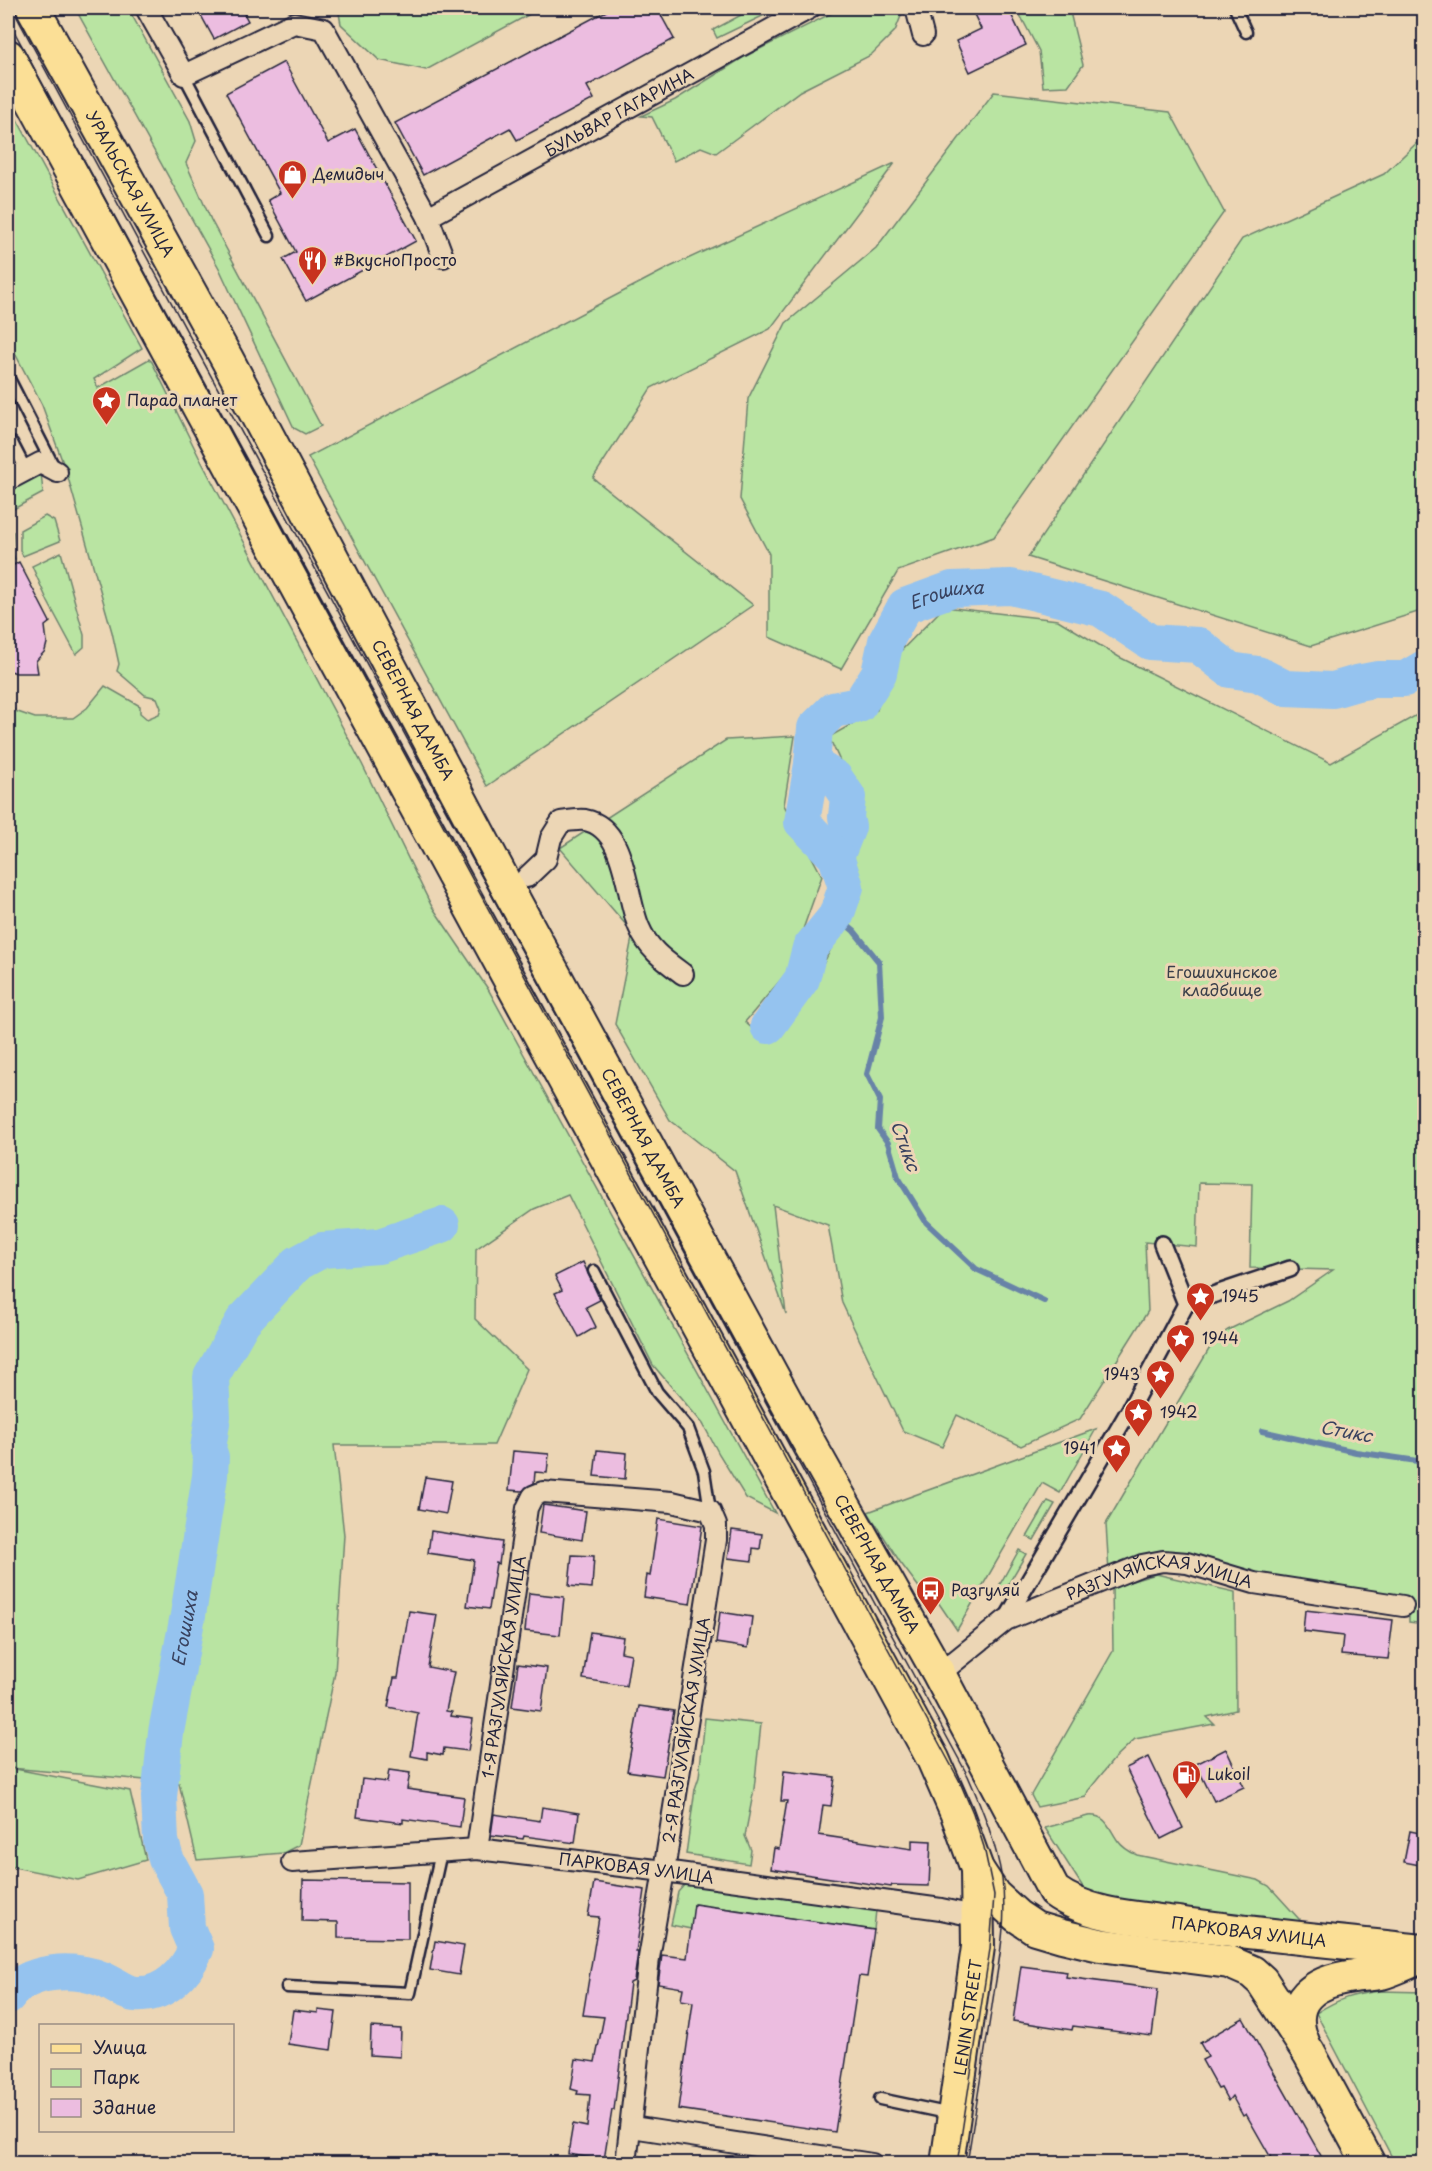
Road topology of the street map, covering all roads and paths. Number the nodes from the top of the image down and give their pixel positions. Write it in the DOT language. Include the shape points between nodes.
graph roads {
  1 [pos="33,8"];
  2 [pos="146,8"];
  3 [pos="810,8"];
  4 [pos="916,8"];
  5 [pos="1235,8"];
  6 [pos="1246,32"];
  7 [pos="923,35"];
  8 [pos="8,56"];
  9 [pos="184,75"];
  10 [pos="428,217"];
  11 [pos="269,236"];
  12 [pos="443,257"];
  13 [pos="226,359"];
  14 [pos="8,377"];
  15 [pos="8,446"];
  16 [pos="26,470"];
  17 [pos="57,472"];
  18 [pos="8,480"];
  19 [pos="527,877"];
  20 [pos="683,974"];
  21 [pos="1162,1244"];
  22 [pos="1290,1269"];
  23 [pos="594,1271"];
  24 [pos="1186,1304"];
  25 [pos="710,1511"];
  26 [pos="1403,1606"];
  27 [pos="1006,1620"];
  28 [pos="939,1674"];
  29 [pos="477,1849"];
  30 [pos="441,1852"];
  31 [pos="292,1862"];
  32 [pos="977,1869"];
  33 [pos="664,1871"];
  34 [pos="1076,1904"];
  35 [pos="979,1917"];
  36 [pos="1425,1951"];
  37 [pos="1425,1956"];
  38 [pos="287,1987"];
  39 [pos="1309,2054"];
  40 [pos="880,2099"];
  41 [pos="954,2115"];
  42 [pos="632,2127"];
  43 [pos="626,2163"];
  44 [pos="872,2163"];
  45 [pos="947,2163"];
  46 [pos="1369,2163"];
  1 -- 13 [label="main road, УРАЛЬСКАЯ УЛИЦА"];
  2 -- 9 [label="street"];
  3 -- 10 [label="street, БУЛЬВАР ГАГАРИНА"];
  4 -- 7 [label="street"];
  5 -- 6 [label="lane"];
  8 -- 32 [label="main road" via="933,1759"];
  9 -- 10 [label="street" via="294,23 324,29"];
  9 -- 11 [label="lane"];
  10 -- 12 [label="street"];
  13 -- 28 [label="main road, СЕВЕРНАЯ ДАМБА" via="507,887"];
  14 -- 17 [label="lane"];
  15 -- 16 [label="lane" via="12,443"];
  16 -- 17 [label="street" via="40,463"];
  16 -- 18 [label="street"];
  19 -- 20 [label="street" via="546,859 551,838 561,822 584,820 606,831 621,858 639,927 657,955"];
  21 -- 24 [label="street"];
  22 -- 24 [label="street"];
  23 -- 25 [label="lane" via="657,1392 688,1428 704,1471"];
  24 -- 27 [label="street" via="1130,1409"];
  25 -- 29 [label="street, 1-Я РАЗГУЛЯЙСКАЯ УЛИЦА" via="672,1502 543,1492 533,1496 527,1508"];
  25 -- 33 [label="street, 2-Я РАЗГУЛЯЙСКАЯ УЛИЦА" via="716,1525 716,1540"];
  26 -- 27 [label="street, РАЗГУЛЯЙСКАЯ УЛИЦА" via="1254,1583 1187,1563 1163,1561 1142,1565"];
  27 -- 28 [label="street, РАЗГУЛЯЙСКАЯ УЛИЦА"];
  28 -- 34 [label="main road, СЕВЕРНАЯ ДАМБА" via="1047,1880 1054,1891"];
  29 -- 30 [label="street, ПАРКОВАЯ УЛИЦА"];
  29 -- 33 [label="street, ПАРКОВАЯ УЛИЦА"];
  30 -- 31 [label="street, ПАРКОВАЯ УЛИЦА"];
  30 -- 38 [label="lane" via="410,1993"];
  32 -- 35 [label="main road, LENIN STREET"];
  32 -- 39 [label="main road, ПАРКОВАЯ УЛИЦА" via="994,1895 1035,1928 1100,1944 1229,1962 1252,1972 1269,1991"];
  33 -- 35 [label="street, ПАРКОВАЯ УЛИЦА"];
  33 -- 42 [label="street, 2-Я РАЗГУЛЯЙСКАЯ УЛИЦА" via="649,1958"];
  34 -- 36 [label="main road, ПАРКОВАЯ УЛИЦА" via="1210,1928"];
  35 -- 41 [label="main road, LENIN STREET"];
  37 -- 39 [label="main road" via="1381,1973 1340,1978 1313,1989 1304,1998 1298,2016"];
  39 -- 46 [label="main road"];
  40 -- 41 [label="lane"];
  41 -- 45 [label="main road, LENIN STREET"];
  42 -- 43 [label="street, 2-Я РАЗГУЛЯЙСКАЯ УЛИЦА"];
  42 -- 44 [label="street"];
}
